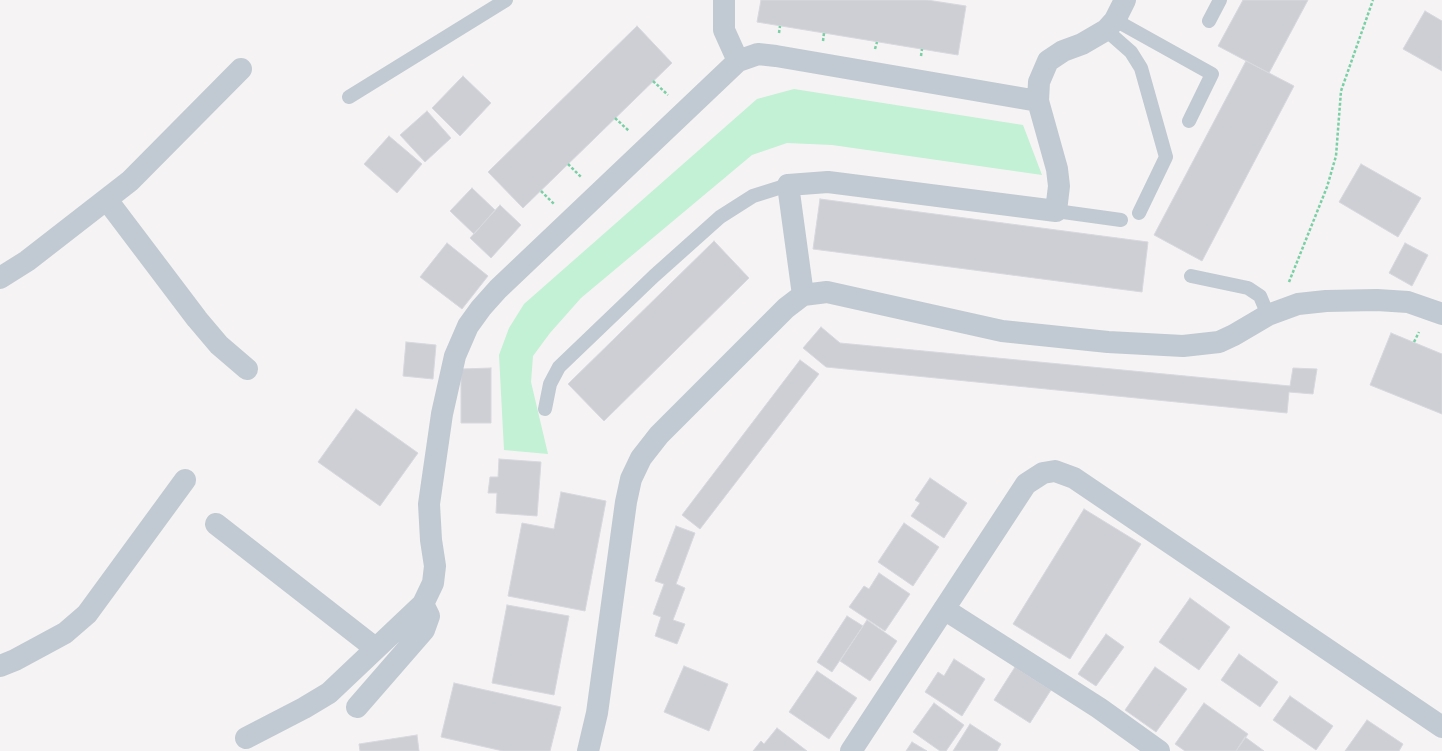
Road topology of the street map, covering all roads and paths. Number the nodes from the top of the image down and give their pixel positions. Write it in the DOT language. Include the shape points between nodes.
graph roads {
  1 [pos="506,0"];
  2 [pos="724,0"];
  3 [pos="1125,0"];
  4 [pos="1220,0"];
  5 [pos="1372,0"];
  6 [pos="1209,21"];
  7 [pos="1111,25"];
  8 [pos="738,61"];
  9 [pos="241,69"];
  10 [pos="349,97"];
  11 [pos="1038,101"];
  12 [pos="1189,120"];
  13 [pos="788,185"];
  14 [pos="106,200"];
  15 [pos="1056,210"];
  16 [pos="1139,213"];
  17 [pos="1121,220"];
  18 [pos="1191,276"];
  19 [pos="0,278"];
  20 [pos="804,294"];
  21 [pos="1273,313"];
  22 [pos="1442,314"];
  23 [pos="247,369"];
  24 [pos="545,409"];
  25 [pos="185,480"];
  26 [pos="216,524"];
  27 [pos="423,604"];
  28 [pos="944,609"];
  29 [pos="375,648"];
  30 [pos="0,666"];
  31 [pos="357,707"];
  32 [pos="1442,727"];
  33 [pos="246,738"];
  34 [pos="588,751"];
  35 [pos="851,751"];
  36 [pos="1159,751"];
  1 -- 10 [label="lane"];
  2 -- 8 [label="street" via="724,30"];
  3 -- 7 [label="street"];
  4 -- 6 [label="lane"];
  5 -- 21 [label="path" via="1342,91 1336,156 1327,187"];
  7 -- 11 [label="street" via="1082,44 1063,51 1048,61 1039,82"];
  7 -- 12 [label="lane" via="1212,74"];
  7 -- 16 [label="lane" via="1141,68 1166,157"];
  8 -- 11 [label="street" via="758,54 776,56"];
  8 -- 27 [label="street" via="498,289 468,326 455,356 442,414 429,504 434,578"];
  9 -- 14 [label="street" via="130,181"];
  11 -- 15 [label="street" via="1057,169"];
  13 -- 15 [label="street" via="828,182"];
  13 -- 20 [label="street"];
  13 -- 24 [label="lane" via="753,196 720,216 654,276 559,367 550,384"];
  14 -- 19 [label="street" via="27,261"];
  14 -- 23 [label="street" via="197,319 219,345"];
  15 -- 17 [label="lane"];
  18 -- 21 [label="lane" via="1248,288 1260,296"];
  20 -- 21 [label="street" via="827,292 1002,331 1108,342 1183,346 1219,342"];
  20 -- 34 [label="street" via="786,308 659,435 641,458 631,479 597,713"];
  21 -- 22 [label="street" via="1298,304 1377,300 1408,302"];
  25 -- 30 [label="street" via="87,614 65,633"];
  26 -- 29 [label="street"];
  27 -- 29 [label="street" via="402,626"];
  27 -- 31 [label="street" via="429,616 424,630"];
  28 -- 32 [label="street" via="1026,484 1043,473 1055,470 1074,478"];
  28 -- 35 [label="street"];
  28 -- 36 [label="street" via="1099,708"];
  29 -- 33 [label="street" via="329,693"];
}
